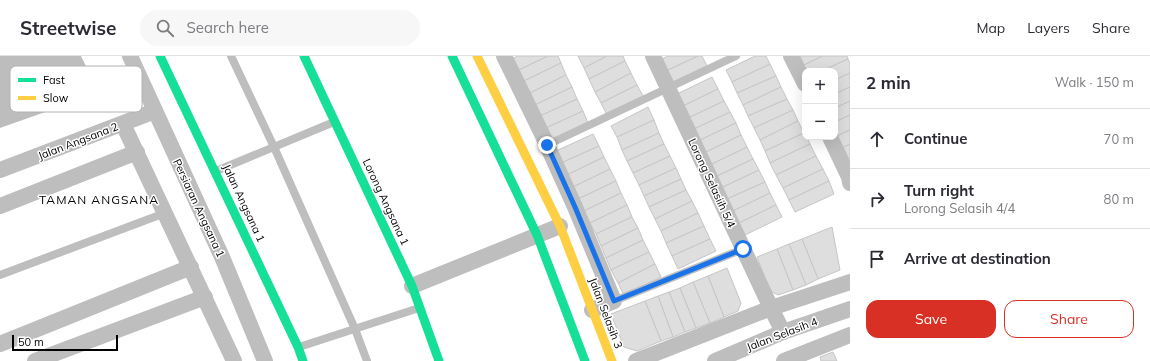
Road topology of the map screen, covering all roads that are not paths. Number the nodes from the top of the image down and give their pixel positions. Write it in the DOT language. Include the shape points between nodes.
graph roads {
  1 [pos="130,56"];
  2 [pos="160,56"];
  3 [pos="230,56"];
  4 [pos="304,56"];
  5 [pos="452,56"];
  6 [pos="477,56"];
  7 [pos="504,56"];
  8 [pos="653,56"];
  9 [pos="736,56"];
  10 [pos="791,56"];
  11 [pos="135,66"];
  12 [pos="802,78"];
  13 [pos="142,82"];
  14 [pos="668,88"];
  15 [pos="155,111"];
  16 [pos="335,122"];
  17 [pos="124,124"];
  18 [pos="831,140"];
  19 [pos="547,145"];
  20 [pos="274,147"];
  21 [pos="137,152"];
  22 [pos="0,170"];
  23 [pos="216,172"];
  24 [pos="850,183"];
  25 [pos="0,206"];
  26 [pos="165,213"];
  27 [pos="560,226"];
  28 [pos="537,235"];
  29 [pos="743,249"];
  30 [pos="191,267"];
  31 [pos="0,275"];
  32 [pos="850,282"];
  33 [pos="412,286"];
  34 [pos="205,297"];
  35 [pos="614,301"];
  36 [pos="420,308"];
  37 [pos="771,308"];
  38 [pos="850,309"];
  39 [pos="592,310"];
  40 [pos="355,329"];
  41 [pos="783,332"];
  42 [pos="850,335"];
  43 [pos="0,344"];
  44 [pos="298,347"];
  45 [pos="35,361"];
  46 [pos="234,361"];
  47 [pos="265,361"];
  48 [pos="303,361"];
  49 [pos="367,361"];
  50 [pos="439,361"];
  51 [pos="585,361"];
  52 [pos="612,361"];
  53 [pos="636,361"];
  54 [pos="715,361"];
  55 [pos="784,361"];
  1 -- 11 [label="street, Persiaran Angsana 1"];
  2 -- 23 [label="street, Jalan Angsana 1"];
  3 -- 20 [label="lane"];
  4 -- 16 [label="street, Lorong Angsana 1"];
  5 -- 28 [label="street"];
  6 -- 27 [label="street, Jalan Selasih 3"];
  7 -- 19 [label="street"];
  8 -- 14 [label="street, Lorong Selasiih 5/4"];
  9 -- 14 [label="lane"];
  10 -- 12 [label="street"];
  13 -- 15 [label="street, Persiaran Angsana 1"];
  14 -- 19 [label="lane"];
  14 -- 29 [label="street, Lorong Selasiih 5/4"];
  15 -- 17 [label="street, Jalan Angsana 2"];
  15 -- 47 [label="street, Persiaran Angsana 1" via="222,257"];
  16 -- 20 [label="lane"];
  16 -- 33 [label="street, Lorong Angsana 1"];
  17 -- 21 [label="street"];
  17 -- 22 [label="street, Jalan Angsana 2"];
  18 -- 24 [label="street"];
  19 -- 35 [label="street"];
  20 -- 23 [label="lane"];
  20 -- 40 [label="lane"];
  21 -- 25 [label="street"];
  21 -- 26 [label="street"];
  23 -- 44 [label="street, Jalan Angsana 1"];
  26 -- 30 [label="street"];
  26 -- 31 [label="lane"];
  27 -- 28 [label="street"];
  27 -- 39 [label="street, Jalan Selasih 3"];
  28 -- 33 [label="street"];
  28 -- 51 [label="street"];
  29 -- 35 [label="lane"];
  29 -- 37 [label="street, Lorong Selasiih 5/4"];
  30 -- 34 [label="street"];
  30 -- 43 [label="street"];
  32 -- 37 [label="street"];
  33 -- 36 [label="street, Lorong Angsana 1"];
  34 -- 45 [label="street"];
  34 -- 46 [label="street"];
  35 -- 39 [label="street"];
  36 -- 40 [label="lane"];
  36 -- 50 [label="street, Lorong Angsana 1"];
  37 -- 41 [label="street, Lorong Selasiih 5/4"];
  37 -- 53 [label="street"];
  38 -- 41 [label="street, Jalan Selasih 4"];
  39 -- 52 [label="street, Jalan Selasih 3"];
  40 -- 44 [label="lane"];
  40 -- 49 [label="lane"];
  41 -- 54 [label="street, Jalan Selasih 4"];
  42 -- 55 [label="street"];
  44 -- 48 [label="street, Jalan Angsana 1"];
}
